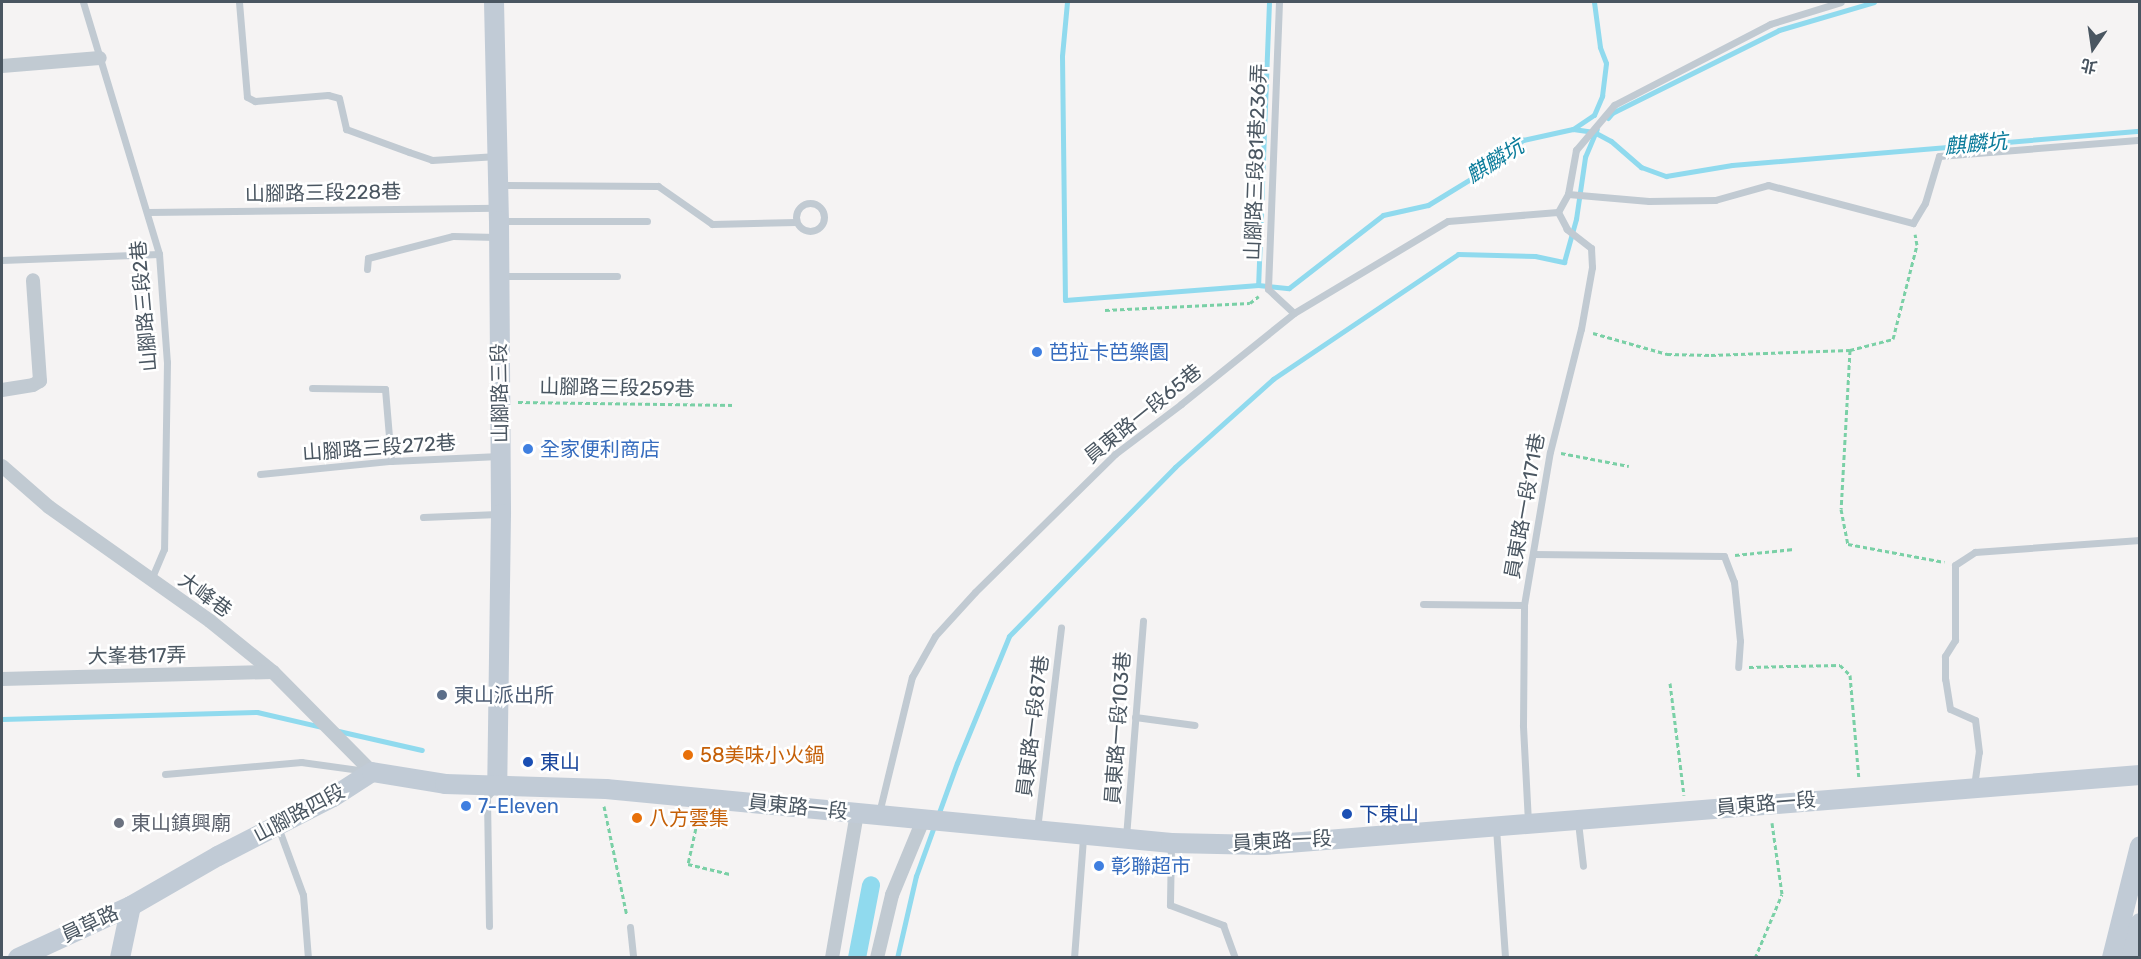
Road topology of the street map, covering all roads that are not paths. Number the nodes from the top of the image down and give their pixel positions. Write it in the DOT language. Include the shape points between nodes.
graph roads {
  1 [pos="83,2"];
  2 [pos="239,2"];
  3 [pos="494,2"];
  4 [pos="1279,2"];
  5 [pos="1841,2"];
  6 [pos="100,58"];
  7 [pos="2,66"];
  8 [pos="2139,140"];
  9 [pos="497,156"];
  10 [pos="498,185"];
  11 [pos="1568,194"];
  12 [pos="148,212"];
  13 [pos="1558,212"];
  14 [pos="647,221"];
  15 [pos="499,222"];
  16 [pos="796,222"];
  17 [pos="159,254"];
  18 [pos="2,260"];
  19 [pos="367,269"];
  20 [pos="499,276"];
  21 [pos="617,276"];
  22 [pos="33,280"];
  23 [pos="1294,313"];
  24 [pos="312,388"];
  25 [pos="2,390"];
  26 [pos="500,456"];
  27 [pos="391,461"];
  28 [pos="2,466"];
  29 [pos="260,474"];
  30 [pos="501,514"];
  31 [pos="423,517"];
  32 [pos="2139,540"];
  33 [pos="1533,554"];
  34 [pos="152,580"];
  35 [pos="1423,604"];
  36 [pos="1524,604"];
  37 [pos="1143,621"];
  38 [pos="1061,627"];
  39 [pos="1738,667"];
  40 [pos="273,672"];
  41 [pos="2,678"];
  42 [pos="1135,717"];
  43 [pos="1194,725"];
  44 [pos="372,772"];
  45 [pos="165,774"];
  46 [pos="2139,775"];
  47 [pos="497,785"];
  48 [pos="1973,788"];
  49 [pos="857,813"];
  50 [pos="878,815"];
  51 [pos="923,820"];
  52 [pos="1578,820"];
  53 [pos="1528,824"];
  54 [pos="277,825"];
  55 [pos="1495,826"];
  56 [pos="1037,829"];
  57 [pos="1083,834"];
  58 [pos="1126,838"];
  59 [pos="1171,843"];
  60 [pos="2139,846"];
  61 [pos="1583,866"];
  62 [pos="131,906"];
  63 [pos="2139,923"];
  64 [pos="489,926"];
  65 [pos="630,927"];
  66 [pos="18,957"];
  67 [pos="120,957"];
  68 [pos="308,957"];
  69 [pos="633,957"];
  70 [pos="832,957"];
  71 [pos="877,957"];
  72 [pos="1074,957"];
  73 [pos="1235,957"];
  74 [pos="1505,957"];
  75 [pos="2112,957"];
  76 [pos="2132,957"];
  1 -- 6 [label="lane, 山腳路三段2巷"];
  2 -- 9 [label="lane" via="247,97 255,102 328,95 339,98 346,129 409,152 432,160"];
  3 -- 9 [label="main road, 山腳路三段"];
  4 -- 23 [label="lane, 山腳路三段81巷236弄" via="1268,289"];
  5 -- 11 [label="lane" via="1770,24 1614,105 1576,150"];
  6 -- 7 [label="street"];
  6 -- 12 [label="lane, 山腳路三段2巷"];
  8 -- 11 [label="lane" via="1939,156 1925,203 1913,223 1768,185 1715,200 1649,201"];
  9 -- 10 [label="main road, 山腳路三段"];
  10 -- 15 [label="main road, 山腳路三段"];
  10 -- 16 [label="lane" via="658,186 711,224"];
  11 -- 13 [label="lane"];
  12 -- 15 [label="lane, 山腳路三段228巷"];
  12 -- 17 [label="lane, 山腳路三段2巷"];
  13 -- 23 [label="lane, 員東路一段65巷" via="1448,221"];
  13 -- 33 [label="lane, 員東路一段171巷" via="1567,229 1591,248 1592,267 1550,452"];
  14 -- 15 [label="lane"];
  15 -- 19 [label="lane" via="369,258"];
  15 -- 20 [label="main road, 山腳路三段"];
  16 -- 16 [label="lane" via="804,230 816,230 824,222 823,210 814,203 803,204 796,212"];
  17 -- 18 [label="lane"];
  17 -- 34 [label="lane, 山腳路三段2巷" via="167,362 165,537"];
  20 -- 21 [label="lane"];
  20 -- 26 [label="main road, 山腳路三段"];
  22 -- 25 [label="street" via="40,381"];
  23 -- 50 [label="lane, 員東路一段65巷" via="1115,453 935,636 912,677"];
  24 -- 27 [label="lane" via="385,389"];
  26 -- 27 [label="lane, 山腳路三段272巷"];
  26 -- 30 [label="main road, 山腳路三段"];
  27 -- 29 [label="lane, 山腳路三段272巷"];
  28 -- 34 [label="street, 大峰巷" via="49,507"];
  30 -- 31 [label="lane"];
  30 -- 47 [label="main road, 山腳路三段"];
  32 -- 48 [label="lane" via="1975,552 1954,564 1955,640 1945,656 1945,679 1950,708 1975,720 1979,752"];
  33 -- 36 [label="lane, 員東路一段171巷"];
  33 -- 39 [label="lane" via="1724,556 1734,582 1740,641"];
  34 -- 40 [label="street, 大峰巷"];
  35 -- 36 [label="lane"];
  36 -- 53 [label="lane, 員東路一段171巷" via="1523,725"];
  37 -- 42 [label="lane, 員東路一段103巷"];
  38 -- 56 [label="lane, 員東路一段87巷"];
  40 -- 41 [label="street, 大峯巷17弄"];
  40 -- 44 [label="street, 大峰巷"];
  42 -- 43 [label="lane"];
  42 -- 58 [label="lane, 員東路一段103巷"];
  44 -- 45 [label="lane" via="301,762"];
  44 -- 47 [label="main road" via="445,784"];
  44 -- 54 [label="main road, 山腳路四段"];
  46 -- 48 [label="main road, 員東路一段"];
  47 -- 49 [label="main road, 員東路一段" via="606,789"];
  47 -- 64 [label="lane" via="487,797"];
  48 -- 52 [label="main road, 員東路一段"];
  49 -- 50 [label="main road, 員東路一段"];
  49 -- 70 [label="street"];
  50 -- 51 [label="main road, 員東路一段"];
  51 -- 56 [label="main road, 員東路一段"];
  51 -- 71 [label="street" via="892,895"];
  52 -- 53 [label="main road, 員東路一段"];
  52 -- 61 [label="lane"];
  53 -- 55 [label="main road, 員東路一段"];
  54 -- 62 [label="main road, 山腳路四段"];
  54 -- 68 [label="lane" via="303,895"];
  55 -- 59 [label="main road, 員東路一段" via="1264,845"];
  55 -- 74 [label="lane"];
  56 -- 57 [label="main road, 員東路一段"];
  57 -- 58 [label="main road, 員東路一段"];
  57 -- 72 [label="lane"];
  58 -- 59 [label="main road, 員東路一段"];
  59 -- 73 [label="lane" via="1170,905 1223,925"];
  60 -- 75 [label="main road"];
  62 -- 66 [label="main road, 員草路"];
  62 -- 67 [label="main road"];
  63 -- 76 [label="main road"];
  65 -- 69 [label="lane"];
}
